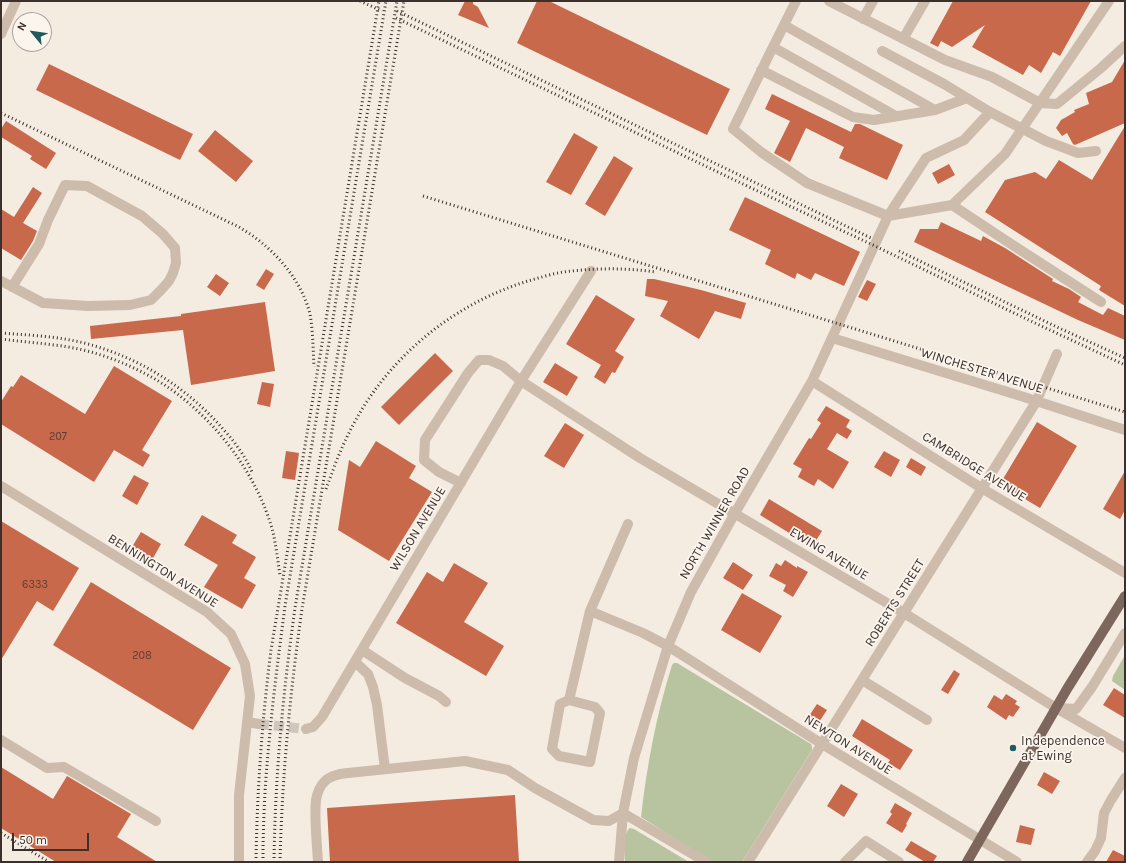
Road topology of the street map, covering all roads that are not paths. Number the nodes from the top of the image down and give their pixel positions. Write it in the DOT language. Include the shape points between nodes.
graph roads {
  1 [pos="16,1"];
  2 [pos="796,1"];
  3 [pos="874,1"];
  4 [pos="926,1"];
  5 [pos="1109,1"];
  6 [pos="835,3"];
  7 [pos="863,19"];
  8 [pos="784,25"];
  9 [pos="1,34"];
  10 [pos="903,39"];
  11 [pos="1125,46"];
  12 [pos="772,47"];
  13 [pos="882,51"];
  14 [pos="761,70"];
  15 [pos="967,98"];
  16 [pos="1040,103"];
  17 [pos="935,110"];
  18 [pos="990,112"];
  19 [pos="896,116"];
  20 [pos="1022,128"];
  21 [pos="1096,151"];
  22 [pos="952,205"];
  23 [pos="888,216"];
  24 [pos="591,271"];
  25 [pos="1,281"];
  26 [pos="12,287"];
  27 [pos="1101,302"];
  28 [pos="832,338"];
  29 [pos="1057,354"];
  30 [pos="522,380"];
  31 [pos="812,381"];
  32 [pos="1036,402"];
  33 [pos="1125,430"];
  34 [pos="461,483"];
  35 [pos="1,486"];
  36 [pos="983,489"];
  37 [pos="735,513"];
  38 [pos="628,524"];
  39 [pos="1124,570"];
  40 [pos="1125,596"];
  41 [pos="590,611"];
  42 [pos="904,613"];
  43 [pos="1125,633"];
  44 [pos="668,646"];
  45 [pos="362,650"];
  46 [pos="355,662"];
  47 [pos="862,680"];
  48 [pos="569,700"];
  49 [pos="446,702"];
  50 [pos="1056,708"];
  51 [pos="927,720"];
  52 [pos="247,722"];
  53 [pos="259,724"];
  54 [pos="306,729"];
  55 [pos="1,740"];
  56 [pos="822,744"];
  57 [pos="1125,748"];
  58 [pos="385,769"];
  59 [pos="1125,778"];
  60 [pos="623,813"];
  61 [pos="156,821"];
  62 [pos="980,840"];
  63 [pos="239,862"];
  64 [pos="318,862"];
  65 [pos="619,862"];
  66 [pos="706,862"];
  67 [pos="748,862"];
  68 [pos="845,862"];
  69 [pos="899,862"];
  70 [pos="967,862"];
  71 [pos="1017,862"];
  72 [pos="1087,862"];
  1 -- 9 [label="street"];
  2 -- 8 [label="street"];
  3 -- 7 [label="street"];
  4 -- 10 [label="street"];
  5 -- 16 [label="street"];
  6 -- 7 [label="street"];
  7 -- 10 [label="street"];
  8 -- 12 [label="street"];
  8 -- 17 [label="street"];
  10 -- 16 [label="street" via="945,60 992,77"];
  11 -- 16 [label="street" via="1056,104"];
  12 -- 14 [label="street"];
  12 -- 19 [label="street"];
  13 -- 15 [label="street"];
  14 -- 19 [label="street" via="853,117 874,120"];
  14 -- 23 [label="street" via="733,129 761,152 807,183"];
  15 -- 17 [label="street"];
  15 -- 18 [label="street"];
  16 -- 20 [label="street"];
  17 -- 19 [label="street"];
  18 -- 20 [label="street"];
  18 -- 23 [label="street, NORTH WINNER ROAD" via="964,140 926,158"];
  20 -- 21 [label="street" via="1046,141 1078,153"];
  20 -- 22 [label="street" via="1005,154"];
  22 -- 23 [label="street"];
  22 -- 27 [label="street"];
  23 -- 28 [label="street, NORTH WINNER ROAD"];
  24 -- 30 [label="street, WILSON AVENUE"];
  25 -- 26 [label="street"];
  26 -- 26 [label="street" via="39,244 66,184 87,186 142,216 175,248 176,263 173,272 151,300 130,305 43,303"];
  28 -- 31 [label="street, NORTH WINNER ROAD"];
  28 -- 32 [label="street, WINCHESTER AVENUE"];
  29 -- 32 [label="street, ROBERTS STREET"];
  30 -- 34 [label="street, WILSON AVENUE"];
  30 -- 34 [label="street, EWING AVENUE" via="503,366 488,360 479,360 425,440 424,460 439,472"];
  30 -- 37 [label="street, EWING AVENUE" via="640,458"];
  31 -- 36 [label="street, CAMBRIDGE AVENUE"];
  31 -- 37 [label="street, NORTH WINNER ROAD"];
  32 -- 33 [label="street, WINCHESTER AVENUE"];
  32 -- 36 [label="street, ROBERTS STREET"];
  34 -- 45 [label="street, WILSON AVENUE"];
  35 -- 52 [label="street, BENNINGTON AVENUE" via="207,612 231,634 245,664 250,696"];
  36 -- 39 [label="street, CAMBRIDGE AVENUE"];
  36 -- 42 [label="street, ROBERTS STREET"];
  37 -- 42 [label="street, EWING AVENUE"];
  37 -- 44 [label="street, NORTH WINNER ROAD" via="691,592"];
  38 -- 41 [label="street"];
  40 -- 50 [label="main road"];
  41 -- 44 [label="street, NEWTON AVENUE"];
  41 -- 48 [label="street"];
  42 -- 47 [label="street, ROBERTS STREET"];
  42 -- 50 [label="street, EWING AVENUE"];
  43 -- 50 [label="street" via="1076,709"];
  44 -- 56 [label="street, NEWTON AVENUE"];
  44 -- 60 [label="street, NORTH WINNER ROAD" via="634,758"];
  45 -- 46 [label="street, WILSON AVENUE"];
  45 -- 49 [label="street"];
  46 -- 54 [label="street, WILSON AVENUE" via="318,723"];
  46 -- 58 [label="street" via="368,674 373,687"];
  47 -- 51 [label="street"];
  47 -- 56 [label="street, ROBERTS STREET"];
  48 -- 48 [label="street" via="560,704 552,749 559,756 590,762 600,713 595,707"];
  50 -- 57 [label="street, EWING AVENUE"];
  50 -- 62 [label="main road"];
  52 -- 53 [label="street"];
  52 -- 63 [label="street" via="239,795"];
  55 -- 61 [label="street" via="48,768 64,767"];
  56 -- 62 [label="street, NEWTON AVENUE"];
  56 -- 67 [label="street, ROBERTS STREET"];
  58 -- 60 [label="street" via="465,761 508,770 593,820 608,821"];
  58 -- 64 [label="street" via="332,776 319,789 315,811"];
  59 -- 72 [label="street" via="1104,813 1102,838"];
  60 -- 65 [label="street, NORTH WINNER ROAD"];
  60 -- 66 [label="street"];
  62 -- 70 [label="main road"];
  62 -- 71 [label="street, NEWTON AVENUE"];
  68 -- 69 [label="street" via="866,841"];
}
